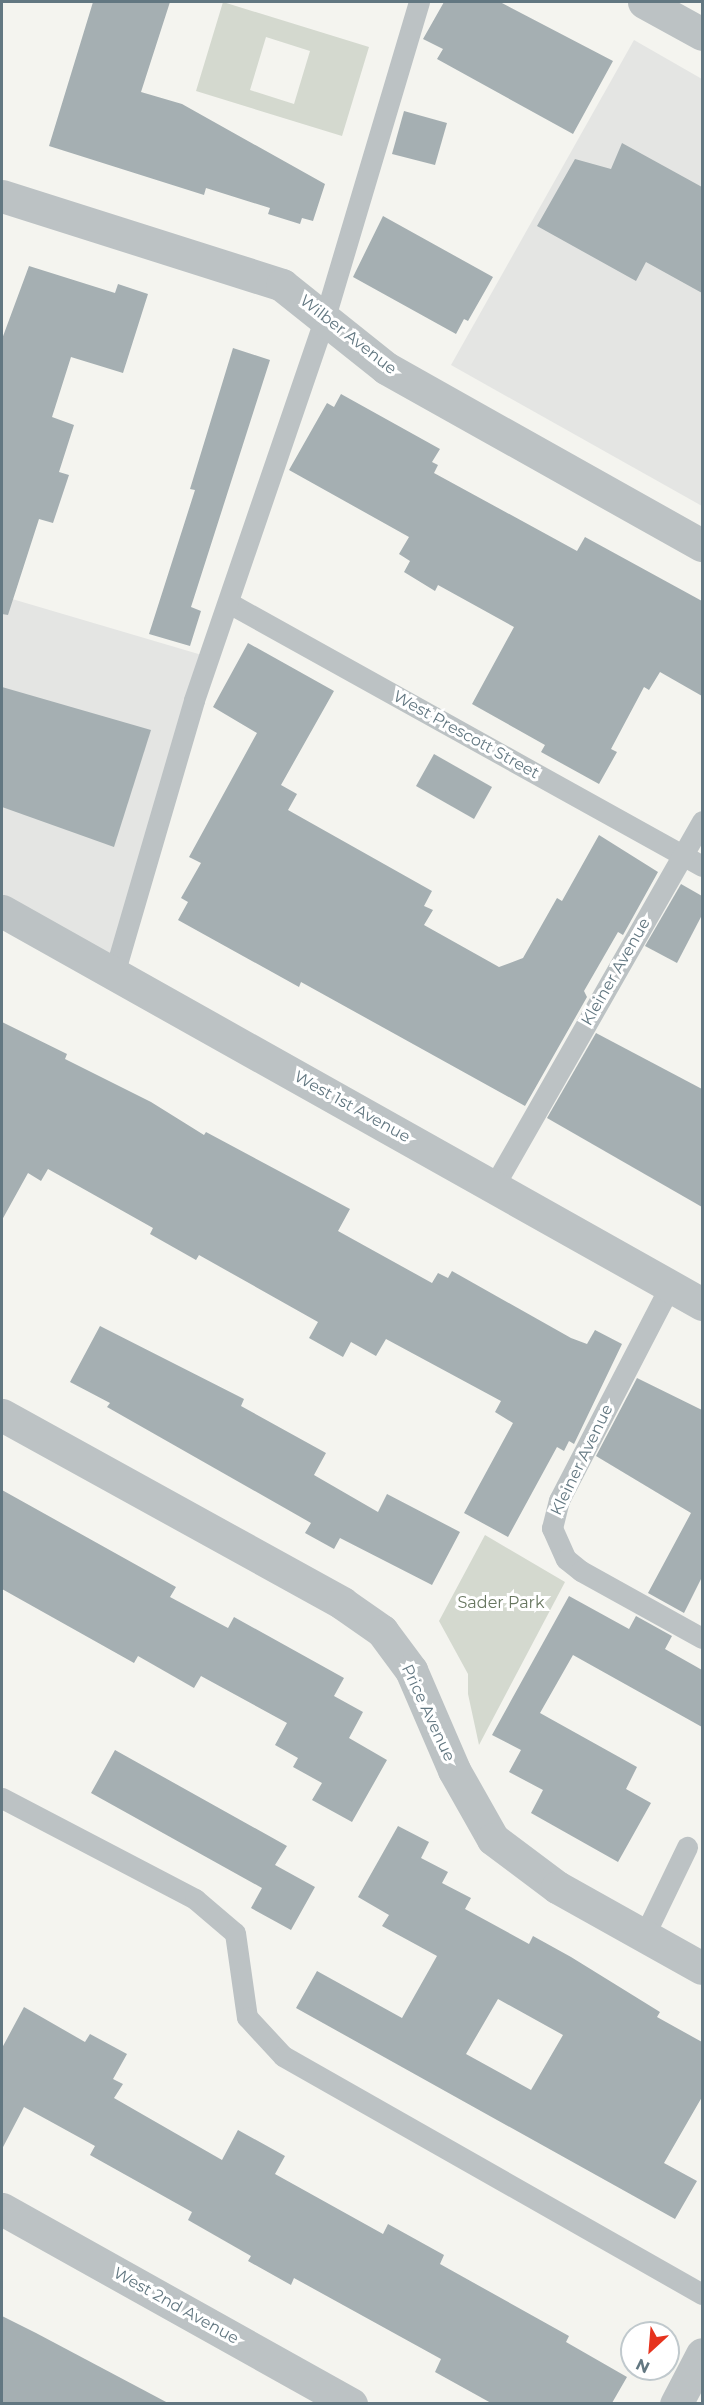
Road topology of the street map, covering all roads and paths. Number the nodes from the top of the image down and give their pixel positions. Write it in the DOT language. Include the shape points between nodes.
graph roads {
  1 [pos="419,2"];
  2 [pos="644,2"];
  3 [pos="702,34"];
  4 [pos="2,196"];
  5 [pos="325,317"];
  6 [pos="702,545"];
  7 [pos="229,603"];
  8 [pos="702,821"];
  9 [pos="683,855"];
  10 [pos="702,866"];
  11 [pos="2,911"];
  12 [pos="114,974"];
  13 [pos="494,1186"];
  14 [pos="670,1286"];
  15 [pos="702,1304"];
  16 [pos="2,1415"];
  17 [pos="702,1638"];
  18 [pos="2,1798"];
  19 [pos="687,1847"];
  20 [pos="644,1936"];
  21 [pos="702,1968"];
  22 [pos="2,2209"];
  23 [pos="702,2294"];
  24 [pos="702,2354"];
  25 [pos="351,2403"];
  26 [pos="676,2403"];
  1 -- 5 [label="lane"];
  2 -- 3 [label="street"];
  4 -- 5 [label="street, Wilber Avenue" via="282,285"];
  5 -- 6 [label="street, Wilber Avenue" via="386,368"];
  5 -- 7 [label="lane"];
  7 -- 9 [label="lane, West Prescott Street"];
  7 -- 12 [label="lane" via="194,699"];
  8 -- 9 [label="lane, Kleiner Avenue"];
  9 -- 10 [label="lane, West Prescott Street"];
  9 -- 13 [label="lane, Kleiner Avenue"];
  11 -- 12 [label="street, West 1st Avenue"];
  12 -- 13 [label="street, West 1st Avenue"];
  13 -- 14 [label="street, West 1st Avenue"];
  14 -- 15 [label="street, West 1st Avenue"];
  14 -- 17 [label="lane, Kleiner Avenue" via="559,1500 552,1528 566,1559 582,1571"];
  16 -- 20 [label="street, Price Avenue" via="342,1603 382,1631 411,1670 454,1770 493,1839 557,1887"];
  18 -- 23 [label="lane" via="195,1899 235,1934 247,2017 284,2056"];
  19 -- 20 [label="lane"];
  20 -- 21 [label="street, Price Avenue"];
  22 -- 25 [label="street, West 2nd Avenue"];
  24 -- 26 [label="street"];
}
